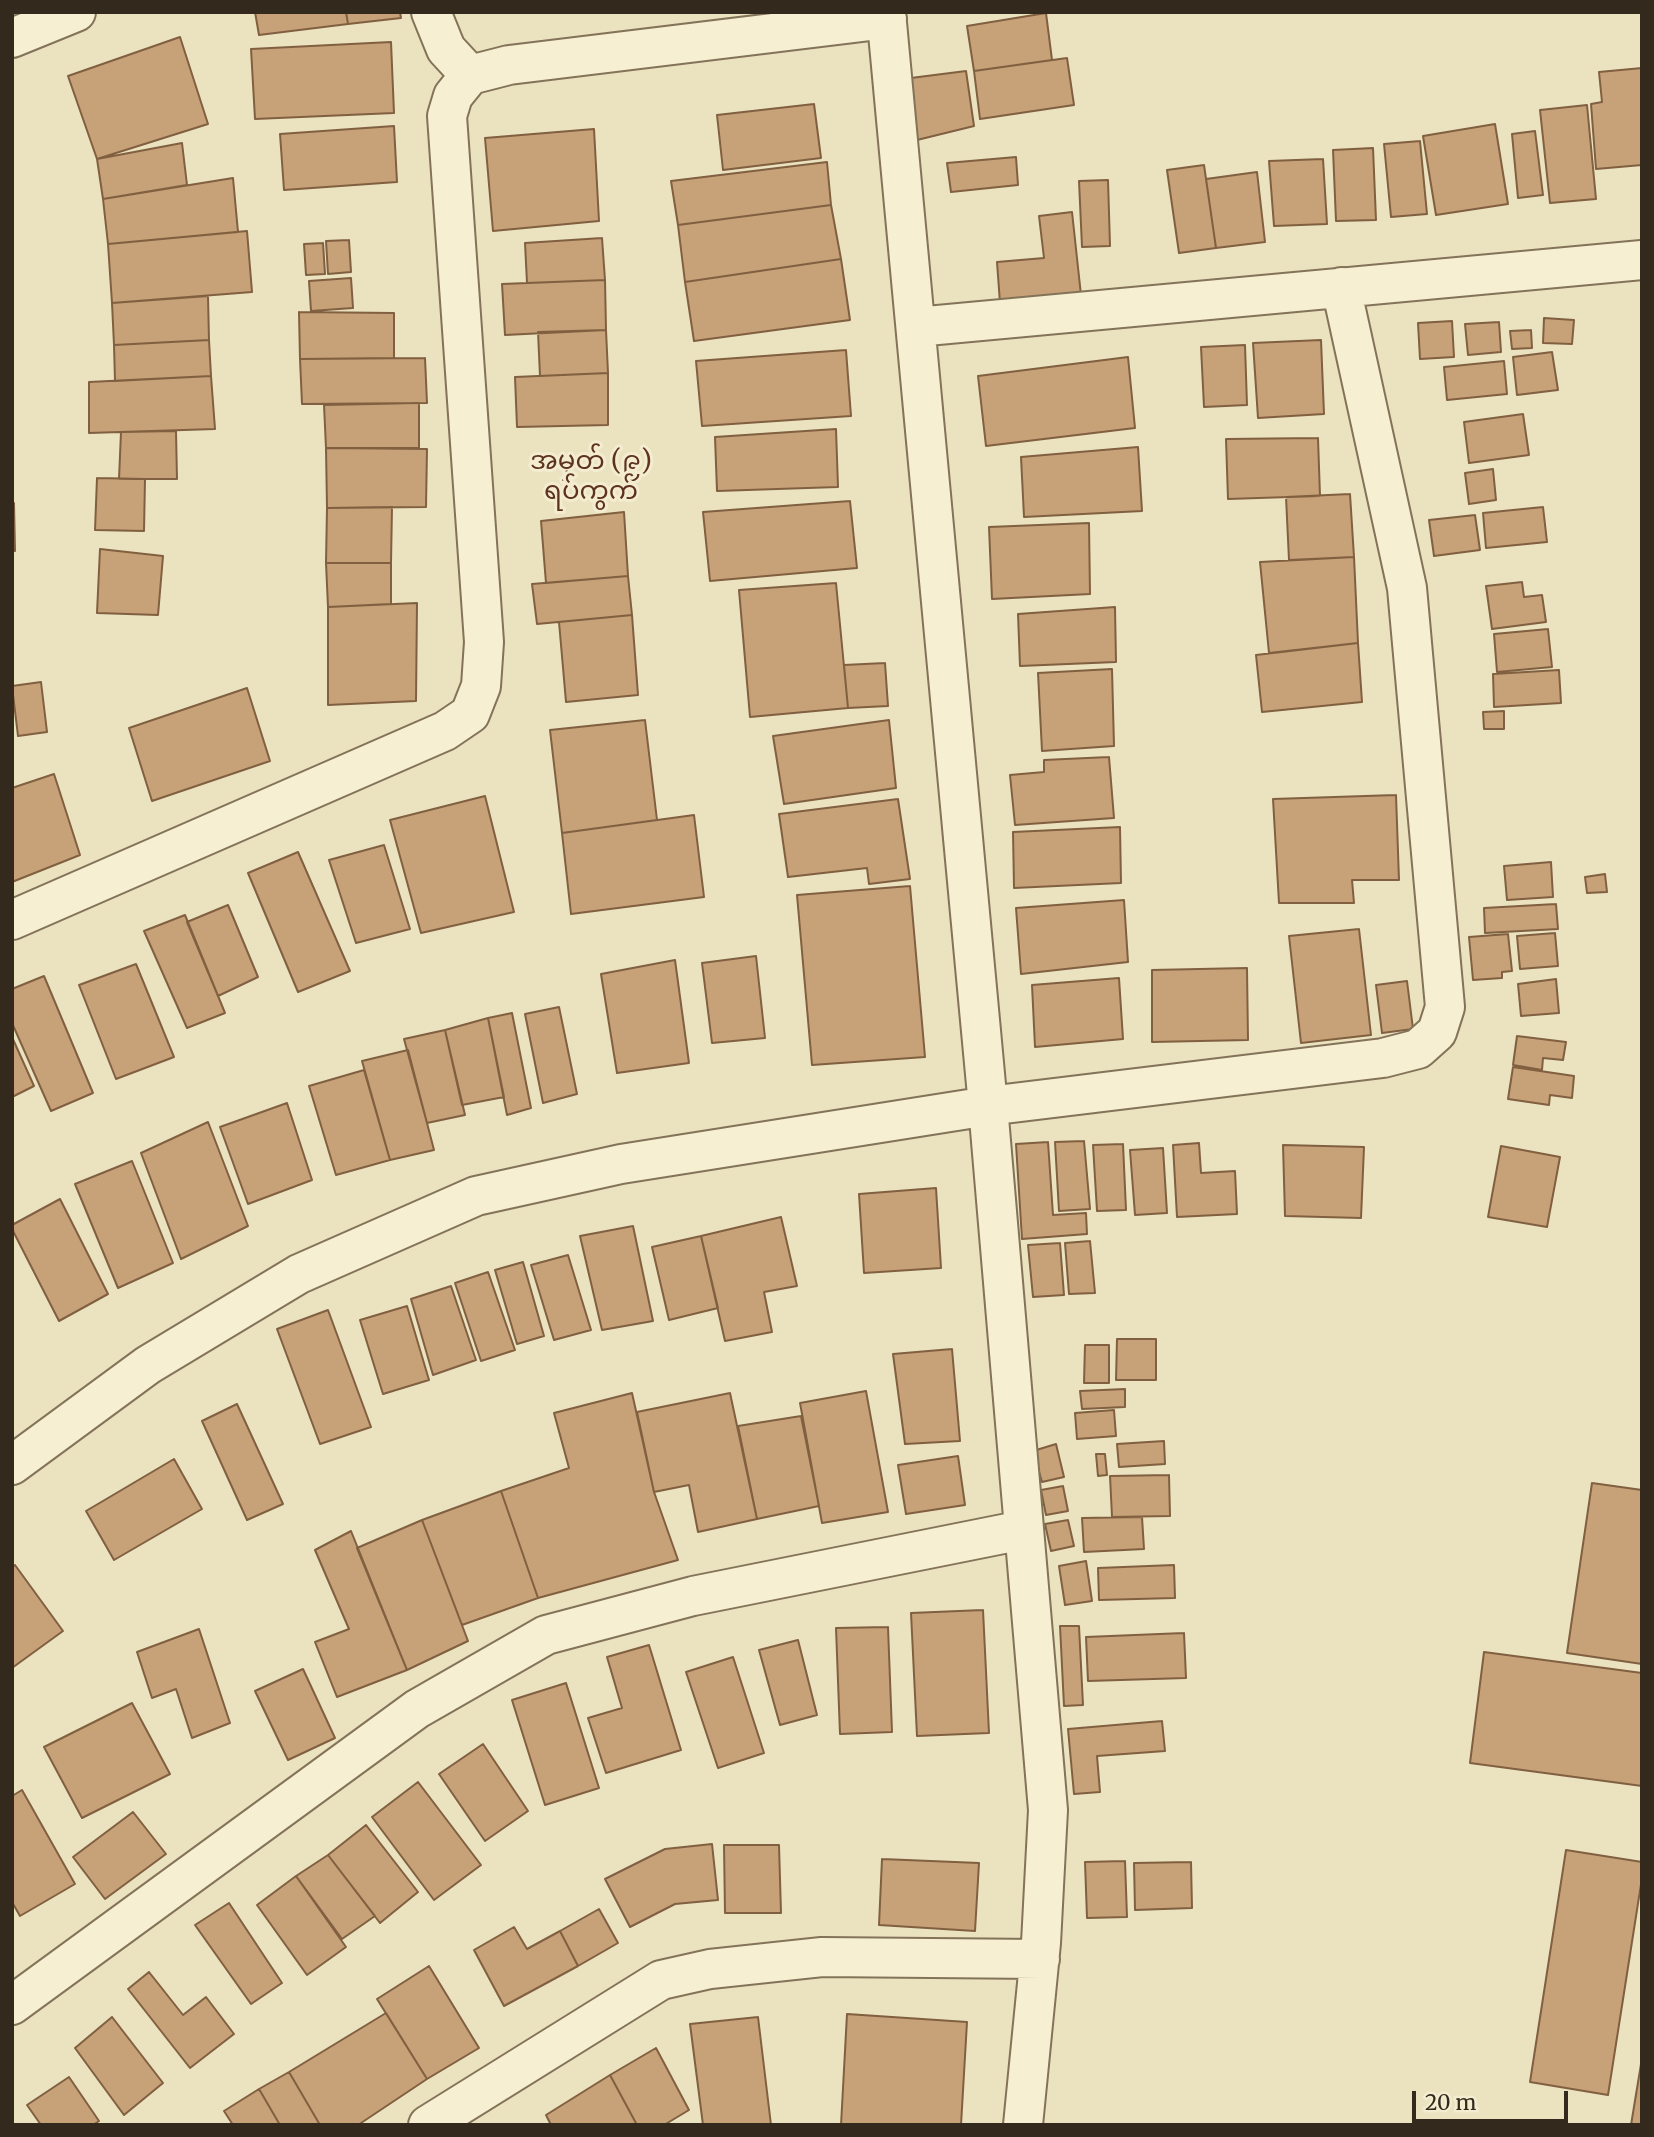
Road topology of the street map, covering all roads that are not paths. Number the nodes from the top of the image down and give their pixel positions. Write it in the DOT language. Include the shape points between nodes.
graph roads {
  1 [pos="76,12"];
  2 [pos="431,12"];
  3 [pos="887,15"];
  4 [pos="12,38"];
  5 [pos="470,75"];
  6 [pos="1642,260"];
  7 [pos="1341,287"];
  8 [pos="916,327"];
  9 [pos="12,920"];
  10 [pos="988,1106"];
  11 [pos="12,1465"];
  12 [pos="1023,1530"];
  13 [pos="1040,1959"];
  14 [pos="12,2005"];
  15 [pos="428,2125"];
  16 [pos="1023,2125"];
  1 -- 4 [label="street"];
  2 -- 5 [label="street" via="446,49"];
  3 -- 5 [label="street" via="509,65"];
  3 -- 8 [label="street"];
  5 -- 9 [label="street" via="453,96 447,116 484,642 481,686 470,714 445,731"];
  6 -- 7 [label="street"];
  7 -- 8 [label="street"];
  7 -- 10 [label="street" via="1407,587 1446,1007 1437,1032 1418,1049 1383,1058"];
  8 -- 10 [label="street"];
  10 -- 11 [label="street" via="621,1164 476,1196 299,1274 148,1365"];
  10 -- 12 [label="street"];
  12 -- 13 [label="street" via="1048,1810"];
  12 -- 14 [label="street" via="693,1596 546,1635 417,1709"];
  13 -- 15 [label="street" via="822,1957 710,1969 661,1980"];
  13 -- 16 [label="street"];
}
